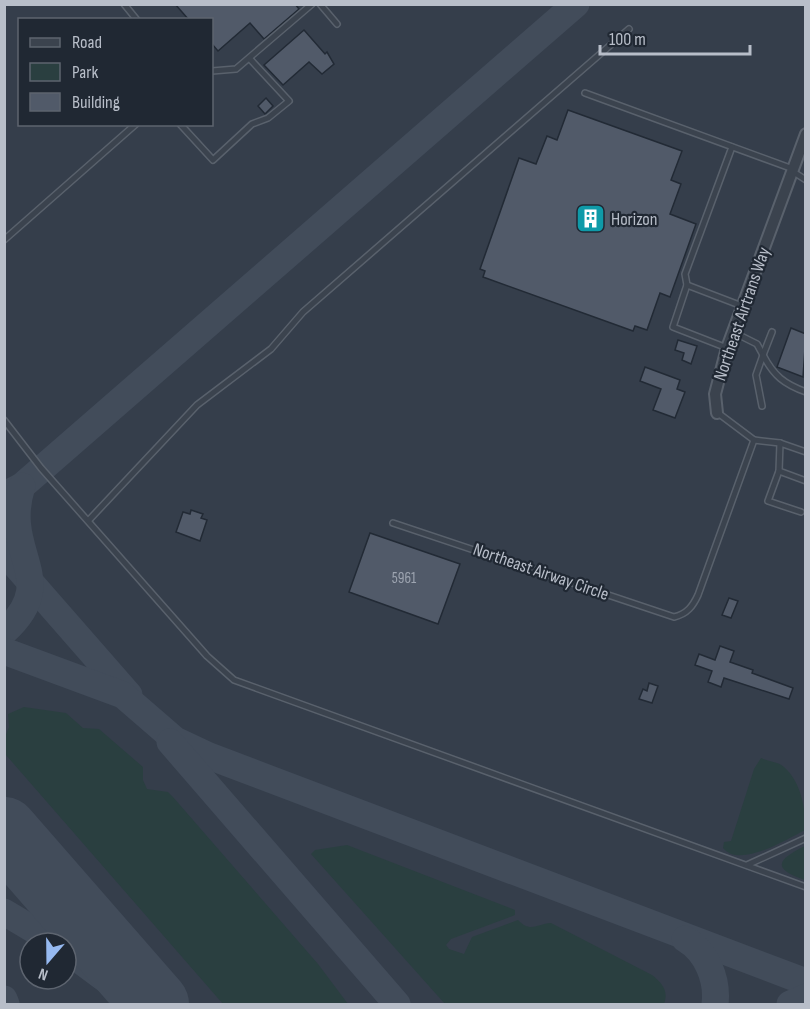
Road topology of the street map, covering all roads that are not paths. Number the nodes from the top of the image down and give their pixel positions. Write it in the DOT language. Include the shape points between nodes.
graph roads {
  1 [pos="124,4"];
  2 [pos="312,4"];
  3 [pos="320,4"];
  4 [pos="135,18"];
  5 [pos="337,24"];
  6 [pos="629,29"];
  7 [pos="250,58"];
  8 [pos="213,71"];
  9 [pos="585,93"];
  10 [pos="134,126"];
  11 [pos="182,126"];
  12 [pos="806,134"];
  13 [pos="732,147"];
  14 [pos="798,172"];
  15 [pos="806,180"];
  16 [pos="4,240"];
  17 [pos="687,285"];
  18 [pos="742,306"];
  19 [pos="733,332"];
  20 [pos="772,333"];
  21 [pos="727,348"];
  22 [pos="763,355"];
  23 [pos="806,392"];
  24 [pos="762,406"];
  25 [pos="717,413"];
  26 [pos="4,420"];
  27 [pos="754,440"];
  28 [pos="780,443"];
  29 [pos="806,452"];
  30 [pos="779,471"];
  31 [pos="806,481"];
  32 [pos="801,512"];
  33 [pos="89,520"];
  34 [pos="393,523"];
  35 [pos="806,838"];
  36 [pos="746,865"];
  37 [pos="806,886"];
  1 -- 4 [label="lane"];
  2 -- 7 [label="lane"];
  3 -- 5 [label="lane"];
  6 -- 33 [label="lane" via="303,312 271,349 197,405"];
  7 -- 8 [label="lane" via="236,69"];
  7 -- 11 [label="lane" via="289,101 268,118 252,124 213,160"];
  9 -- 13 [label="lane"];
  10 -- 16 [label="lane"];
  12 -- 14 [label="street, Northeast Airtrans Way"];
  13 -- 14 [label="lane"];
  13 -- 17 [label="lane" via="685,274"];
  14 -- 15 [label="lane"];
  14 -- 18 [label="street, Northeast Airtrans Way"];
  17 -- 18 [label="lane"];
  17 -- 21 [label="lane" via="673,327"];
  18 -- 19 [label="street, Northeast Airtrans Way"];
  19 -- 21 [label="street, Northeast Airtrans Way"];
  19 -- 22 [label="lane" via="757,344"];
  20 -- 22 [label="lane"];
  21 -- 25 [label="street, Northeast Airtrans Way" via="715,394"];
  22 -- 23 [label="lane" via="773,375"];
  22 -- 24 [label="lane" via="756,375"];
  25 -- 27 [label="lane, Northeast Airtrans Way"];
  26 -- 33 [label="lane"];
  27 -- 28 [label="lane"];
  27 -- 34 [label="lane, Northeast Airway Circle" via="698,595 687,611 674,617"];
  28 -- 29 [label="lane"];
  28 -- 30 [label="lane"];
  30 -- 31 [label="lane"];
  30 -- 32 [label="lane" via="768,501"];
  33 -- 36 [label="lane" via="212,662 234,680"];
  35 -- 36 [label="lane"];
  36 -- 37 [label="lane"];
}
